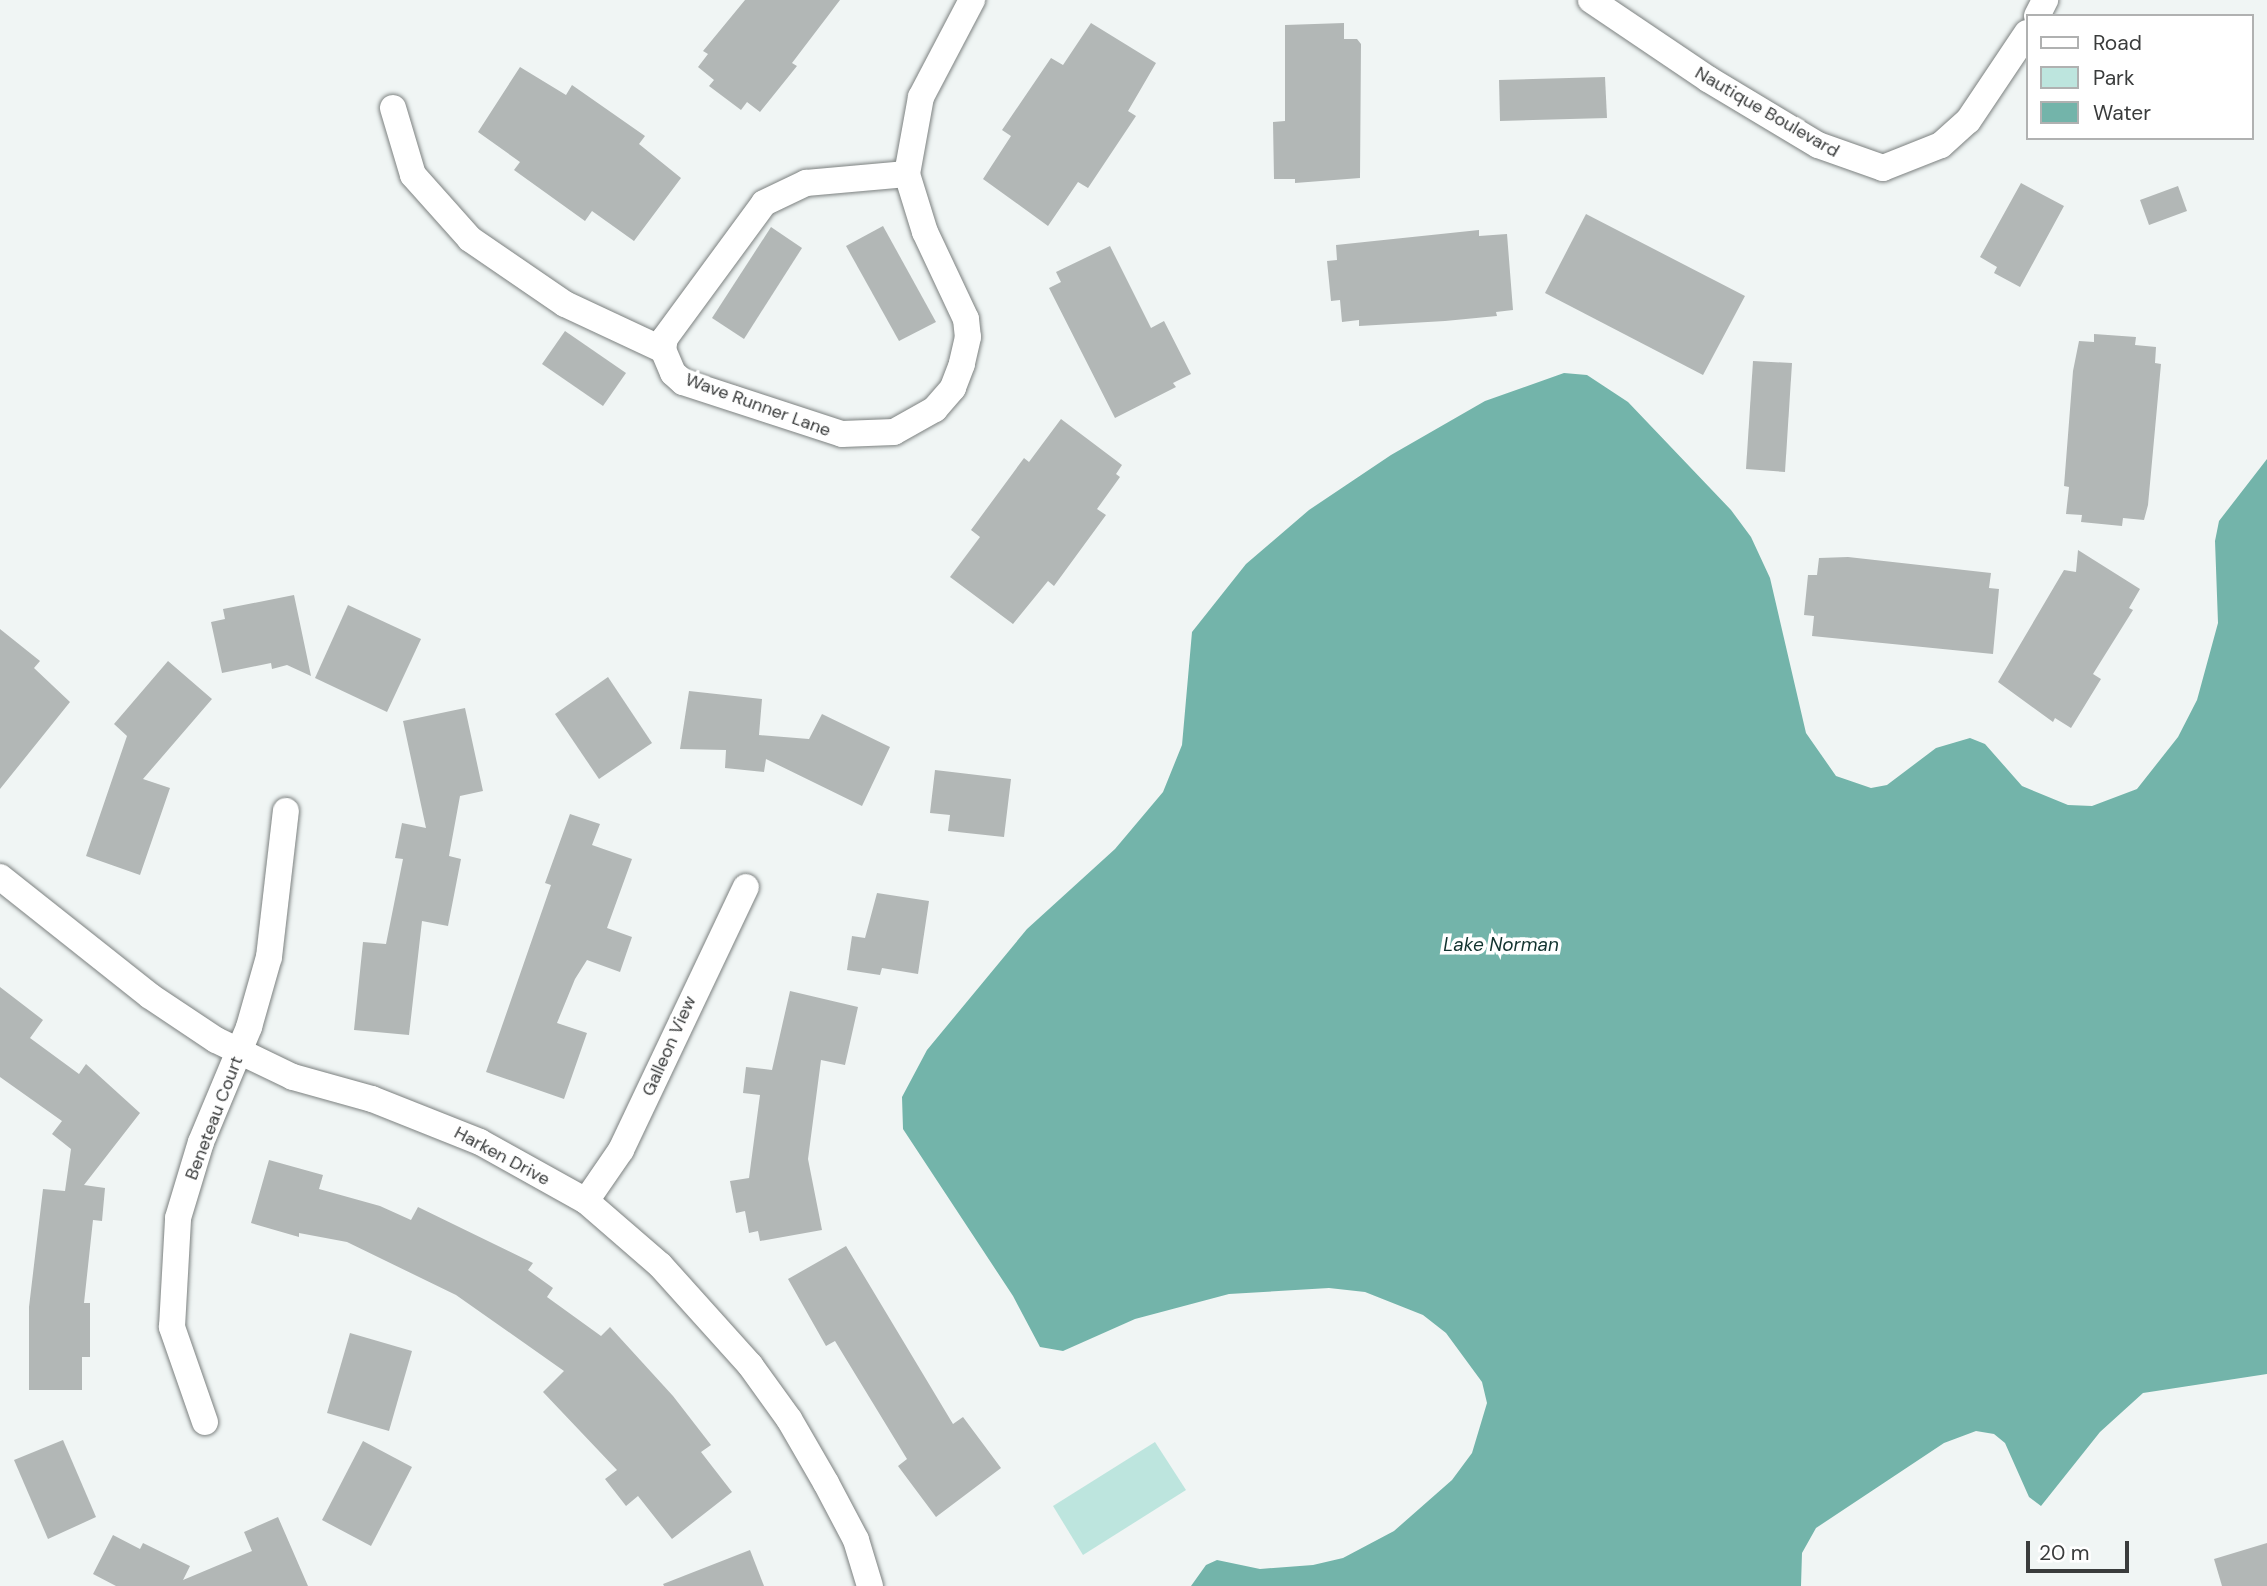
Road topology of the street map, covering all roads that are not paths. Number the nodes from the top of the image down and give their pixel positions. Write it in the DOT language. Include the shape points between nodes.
graph roads {
  1 [pos="972,0"];
  2 [pos="1591,0"];
  3 [pos="2025,36"];
  4 [pos="393,108"];
  5 [pos="907,174"];
  6 [pos="663,350"];
  7 [pos="286,811"];
  8 [pos="0,877"];
  9 [pos="746,887"];
  10 [pos="239,1052"];
  11 [pos="586,1201"];
  12 [pos="205,1422"];
  13 [pos="870,1586"];
  1 -- 5 [label="street, Wave Runner Lane" via="921,97"];
  2 -- 3 [label="street, Nautique Boulevard" via="1707,79 1818,145 1883,168 1941,145 1968,121"];
  4 -- 6 [label="street" via="412,176 470,239 565,304"];
  5 -- 6 [label="street" via="806,183 764,203 665,338"];
  5 -- 6 [label="street, Wave Runner Lane" via="925,232 966,319 968,337 962,364 953,388 935,409 894,432 869,436 819,430 683,382 666,363"];
  7 -- 10 [label="street, Beneteau Court" via="268,957"];
  8 -- 10 [label="street, Harken Drive" via="150,996"];
  9 -- 11 [label="street, Galleon View" via="621,1150"];
  10 -- 11 [label="street, Harken Drive" via="293,1077 372,1099 481,1142"];
  10 -- 12 [label="street, Beneteau Court" via="201,1142 178,1218 172,1327"];
  11 -- 13 [label="street, Harken Drive" via="660,1265 750,1365 789,1419 826,1483 856,1540"];
}
